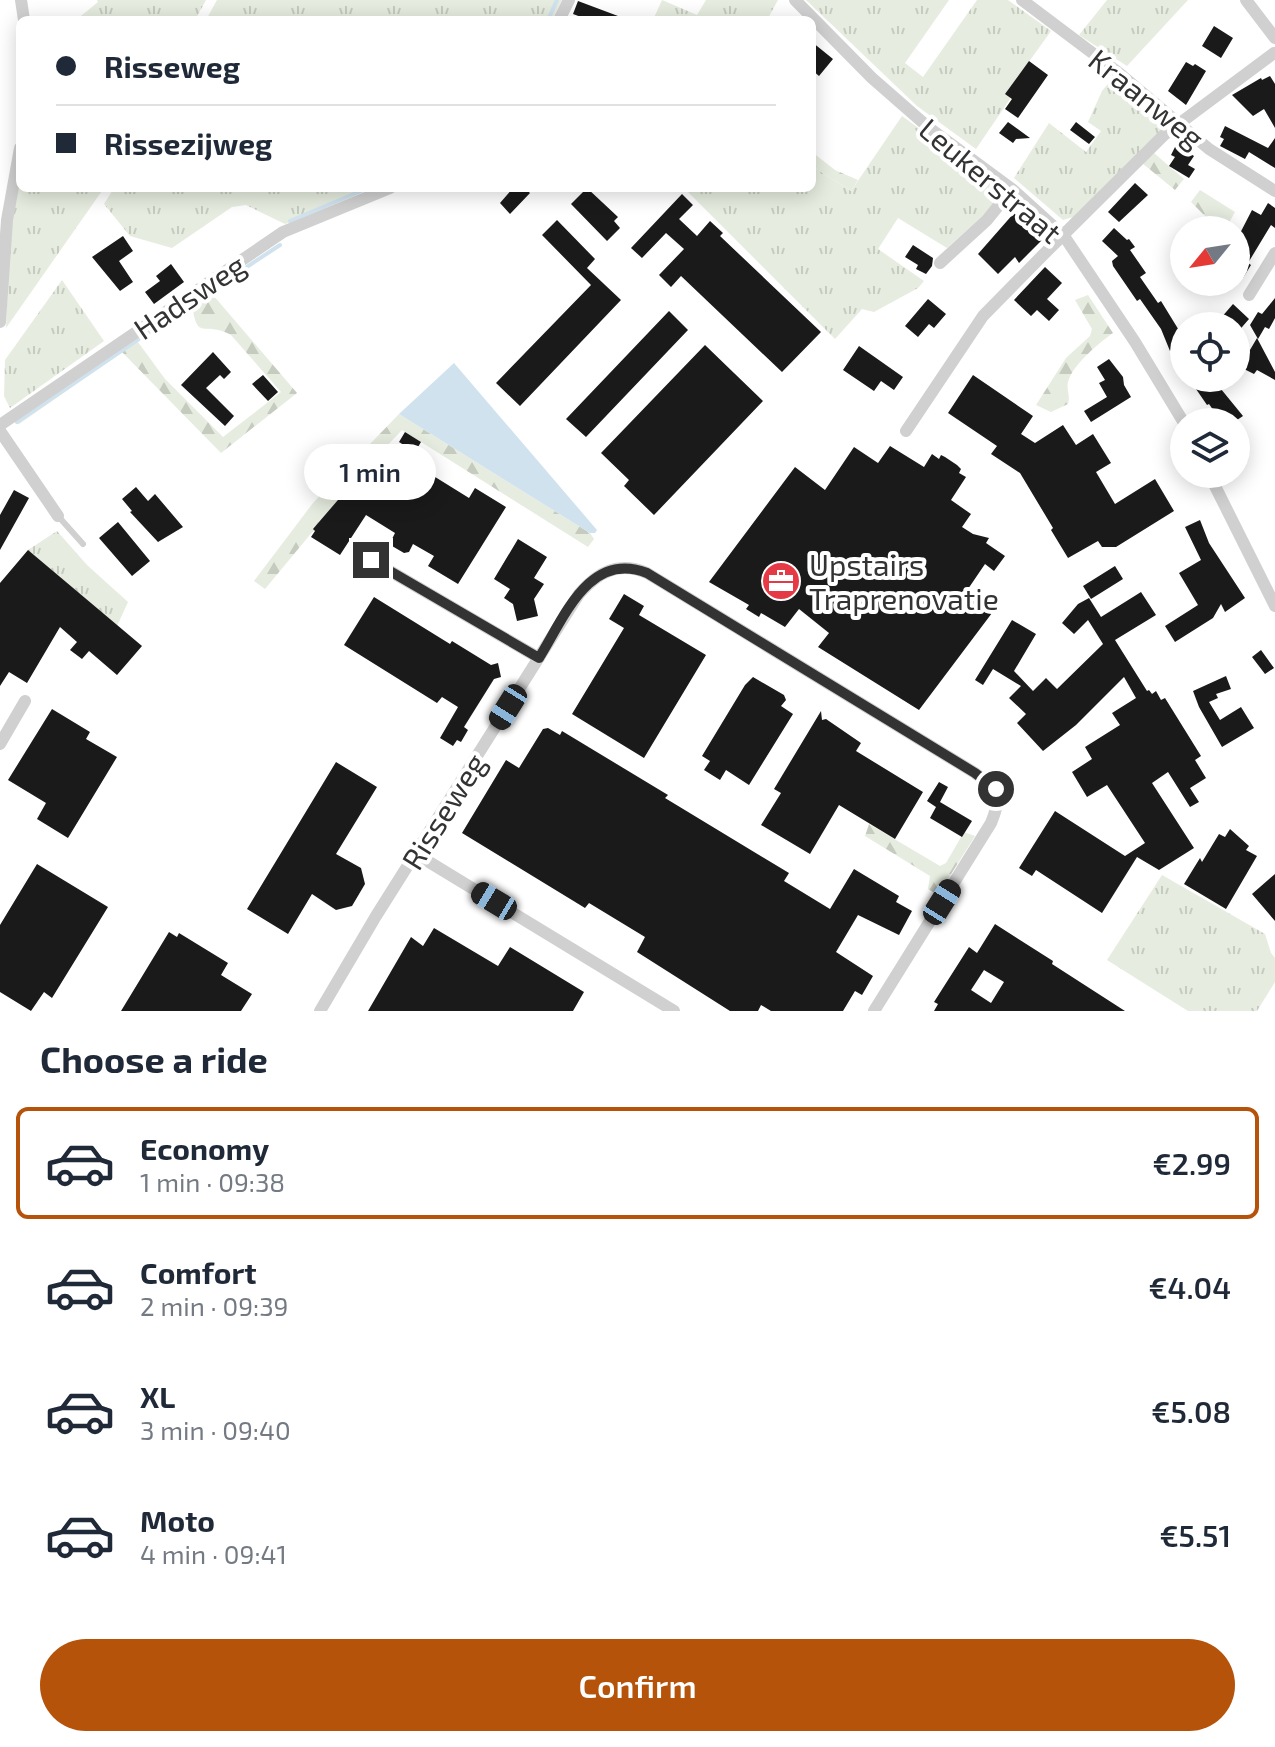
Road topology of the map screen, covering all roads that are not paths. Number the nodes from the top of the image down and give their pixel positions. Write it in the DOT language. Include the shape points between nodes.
graph roads {
  1 [pos="795,0"];
  2 [pos="1022,0"];
  3 [pos="1246,0"];
  4 [pos="811,16"];
  5 [pos="816,21"];
  6 [pos="1275,38"];
  7 [pos="1275,54"];
  8 [pos="1180,125"];
  9 [pos="16,170"];
  10 [pos="1012,189"];
  11 [pos="1275,191"];
  12 [pos="380,192"];
  13 [pos="1064,236"];
  14 [pos="1275,253"];
  15 [pos="940,263"];
  16 [pos="1250,293"];
  17 [pos="0,322"];
  18 [pos="1175,408"];
  19 [pos="0,428"];
  20 [pos="906,431"];
  21 [pos="1216,488"];
  22 [pos="58,516"];
  23 [pos="83,544"];
  24 [pos="371,560"];
  25 [pos="1275,606"];
  26 [pos="539,658"];
  27 [pos="25,701"];
  28 [pos="0,744"];
  29 [pos="416,854"];
  30 [pos="320,1011"];
  31 [pos="674,1011"];
  32 [pos="874,1011"];
  1 -- 4 [label="street, Leukerstraat"];
  2 -- 8 [label="street, Kraanweg"];
  3 -- 6 [label="street"];
  5 -- 10 [label="street, Leukerstraat" via="928,127"];
  7 -- 8 [label="street"];
  8 -- 11 [label="street, Kraanweg"];
  8 -- 13 [label="street"];
  9 -- 17 [label="street"];
  10 -- 13 [label="street, Leukerstraat"];
  10 -- 15 [label="street"];
  12 -- 19 [label="street, Hadsweg" via="283,232"];
  13 -- 18 [label="street, Leukerstraat"];
  13 -- 20 [label="street" via="983,316"];
  14 -- 16 [label="street"];
  19 -- 22 [label="street"];
  21 -- 25 [label="street"];
  22 -- 23 [label="lane"];
  24 -- 26 [label="street"];
  26 -- 29 [label="street, Risseweg"];
  26 -- 32 [label="street, Risseweg" via="591,580 611,568 632,567 733,623 996,789 999,803 991,823"];
  27 -- 28 [label="street"];
  29 -- 30 [label="street, Risseweg"];
  29 -- 31 [label="street"];
}
